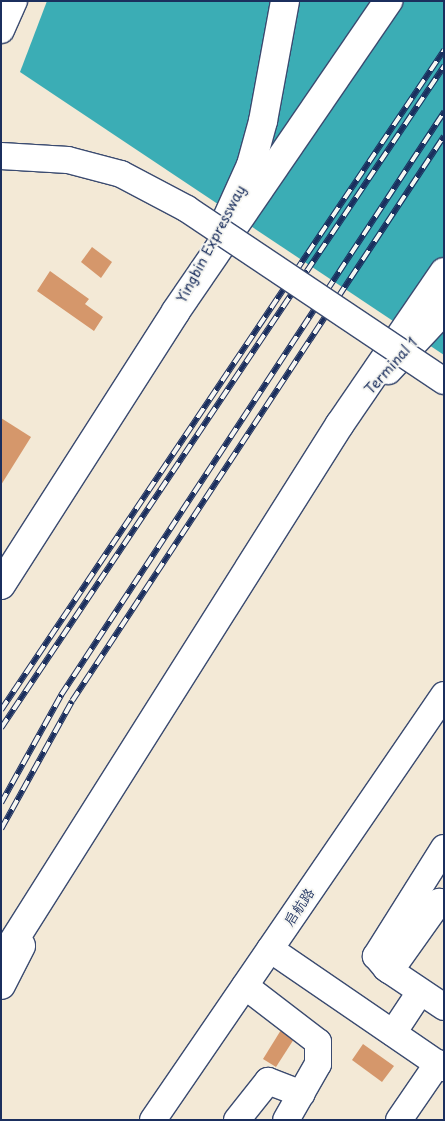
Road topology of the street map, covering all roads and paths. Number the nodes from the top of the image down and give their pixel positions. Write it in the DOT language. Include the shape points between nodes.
graph roads {
  1 [pos="14,1"];
  2 [pos="285,1"];
  3 [pos="388,1"];
  4 [pos="1,30"];
  5 [pos="1,156"];
  6 [pos="444,272"];
  7 [pos="444,310"];
  8 [pos="176,311"];
  9 [pos="444,381"];
  10 [pos="340,424"];
  11 [pos="1,585"];
  12 [pos="444,695"];
  13 [pos="78,834"];
  14 [pos="444,848"];
  15 [pos="442,900"];
  16 [pos="270,949"];
  17 [pos="1,961"];
  18 [pos="390,971"];
  19 [pos="1,985"];
  20 [pos="245,986"];
  21 [pos="420,992"];
  22 [pos="444,1007"];
  23 [pos="393,1033"];
  24 [pos="441,1066"];
  25 [pos="302,1094"];
  26 [pos="290,1119"];
  27 [pos="153,1120"];
  28 [pos="237,1120"];
  29 [pos="400,1120"];
  1 -- 4 [label="street"];
  2 -- 8 [label="main road, Yingbin Expressway" via="276,71 251,165 236,202"];
  3 -- 8 [label="main road"];
  5 -- 9 [label="street, bridge" via="68,160 121,174 187,209"];
  6 -- 10 [label="main road"];
  7 -- 10 [label="main road, Terminal 1"];
  8 -- 11 [label="main road"];
  10 -- 13 [label="main road"];
  12 -- 16 [label="street, 启航路"];
  13 -- 17 [label="main road"];
  13 -- 19 [label="main road"];
  14 -- 18 [label="street" via="376,949 378,962"];
  15 -- 18 [label="street"];
  16 -- 20 [label="street, 启航路"];
  16 -- 23 [label="street"];
  18 -- 21 [label="street"];
  20 -- 25 [label="street" via="318,1042 318,1064"];
  20 -- 27 [label="street, 启航路"];
  21 -- 22 [label="street"];
  21 -- 23 [label="street"];
  23 -- 24 [label="street"];
  24 -- 29 [label="street"];
  25 -- 26 [label="street"];
  25 -- 28 [label="street" via="268,1081"];
}
